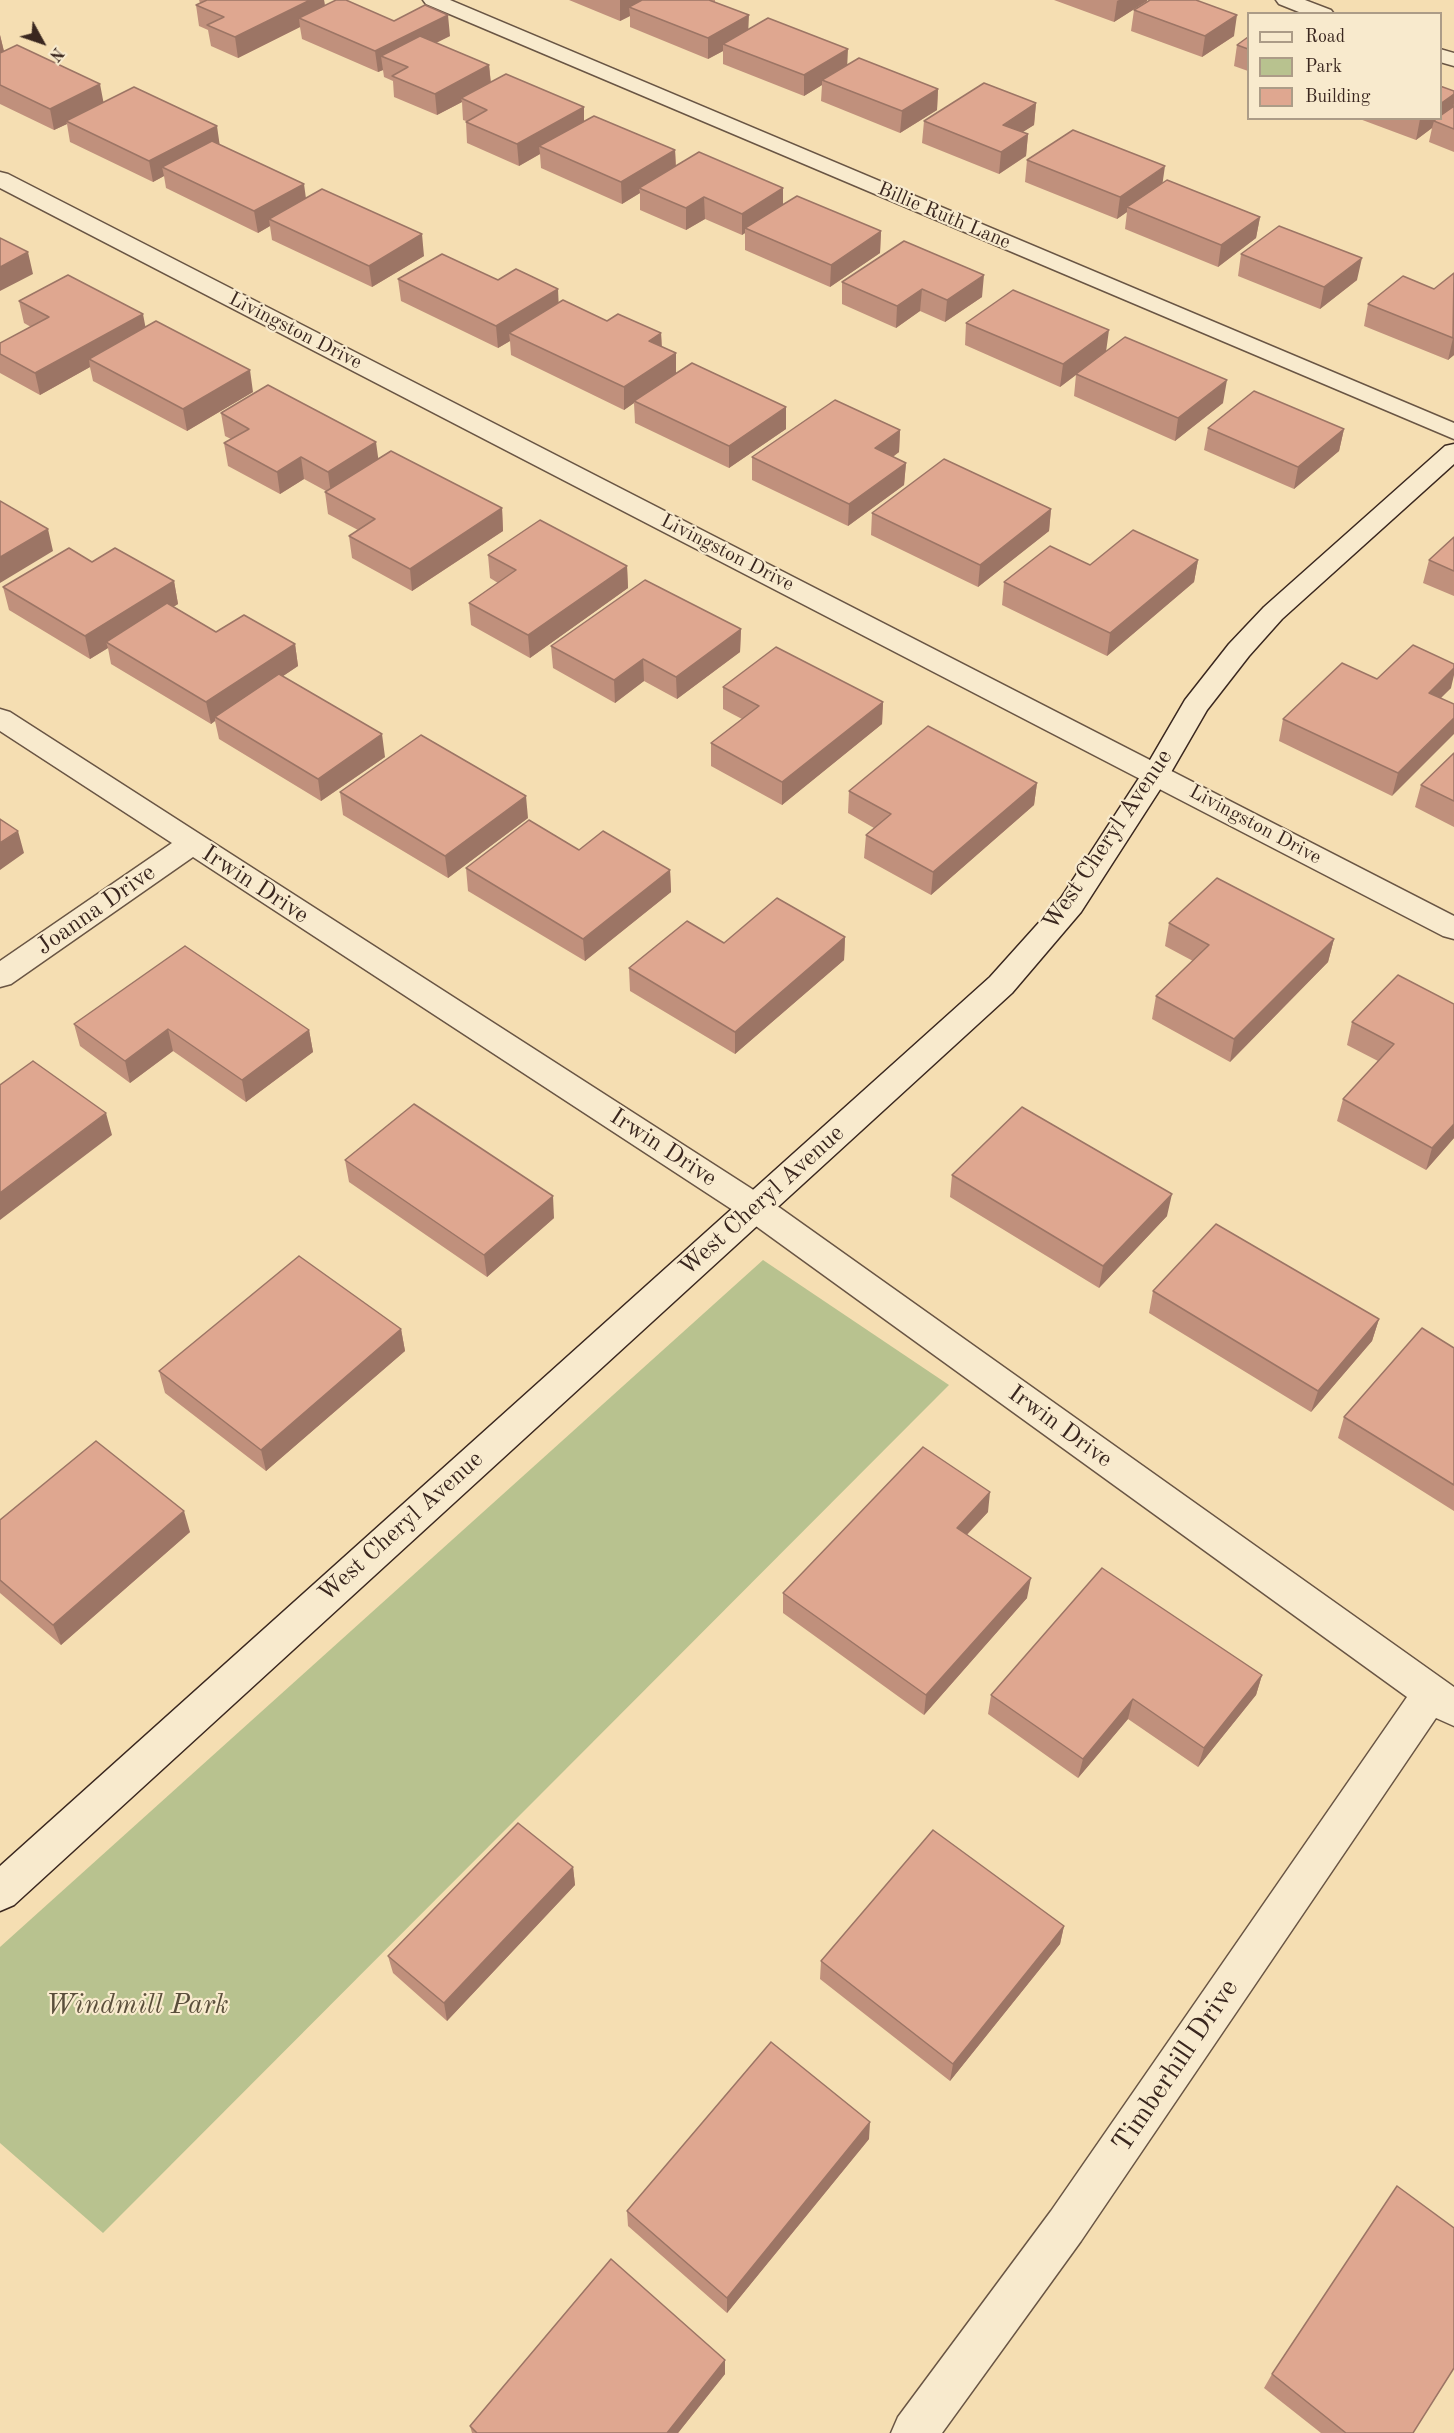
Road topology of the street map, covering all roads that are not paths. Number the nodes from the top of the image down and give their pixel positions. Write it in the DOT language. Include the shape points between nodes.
graph roads {
  1 [pos="433,0"];
  2 [pos="1286,0"];
  3 [pos="1319,12"];
  4 [pos="0,178"];
  5 [pos="1454,432"];
  6 [pos="1454,451"];
  7 [pos="0,718"];
  8 [pos="1156,774"];
  9 [pos="191,844"];
  10 [pos="1454,929"];
  11 [pos="0,976"];
  12 [pos="754,1207"];
  13 [pos="1442,1702"];
  14 [pos="0,1892"];
  15 [pos="914,2433"];
  1 -- 5 [label="street, Billie Ruth Lane"];
  2 -- 3 [label="street"];
  4 -- 8 [label="street, Livingston Drive"];
  6 -- 8 [label="street, West Cheryl Avenue" via="1273,613 1195,706"];
  7 -- 9 [label="street, Irwin Drive"];
  8 -- 10 [label="street, Livingston Drive"];
  8 -- 12 [label="street, West Cheryl Avenue" via="1071,905 1001,985"];
  9 -- 11 [label="street, Joanna Drive"];
  9 -- 12 [label="street, Irwin Drive"];
  12 -- 13 [label="street, Irwin Drive"];
  12 -- 14 [label="street, West Cheryl Avenue"];
  13 -- 15 [label="street, Timberhill Drive"];
}
